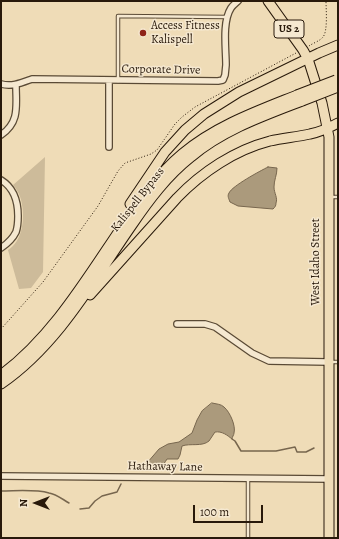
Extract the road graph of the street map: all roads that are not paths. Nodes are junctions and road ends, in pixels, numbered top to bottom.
1 (238, 1) edge
2 (268, 1) edge
3 (228, 17) junction
4 (338, 45) edge
5 (308, 59) junction
6 (109, 81) junction
7 (118, 81) junction
8 (337, 82) edge
9 (1, 84) edge
10 (16, 85) junction
11 (299, 98) junction
12 (338, 123) edge
13 (327, 128) junction
14 (1, 135) edge
15 (109, 147) dead end
16 (1, 180) edge
17 (333, 197) edge
18 (1, 248) edge
19 (96, 265) junction
20 (70, 314) junction
21 (177, 324) dead end
22 (328, 362) junction
23 (338, 362) edge
24 (1, 375) edge
25 (1, 384) edge
26 (1, 476) edge
27 (248, 478) junction
28 (328, 479) junction
29 (248, 538) edge
30 (329, 538) edge

1 - 3 street, Corporate Drive
2 - 5 highway, West Idaho Street / US 2
3 - 7 street, Corporate Drive
3 - 7 lane
4 - 5 highway
5 - 13 highway, West Idaho Street / US 2
5 - 19 highway
6 - 7 street, Corporate Drive
6 - 10 street, Corporate Drive
6 - 15 street
8 - 11 highway, Kalispell Bypass, bridge
9 - 10 street, Corporate Drive
10 - 14 street
11 - 19 highway, Kalispell Bypass
11 - 20 highway, Kalispell Bypass
12 - 13 highway
13 - 17 highway, West Idaho Street / US 2
13 - 20 highway
16 - 18 street
17 - 22 highway, West Idaho Street / US 2
19 - 24 highway, Kalispell Bypass
20 - 25 highway, Kalispell Bypass
21 - 22 street
22 - 23 lane
22 - 28 highway, West Idaho Street / US 2
26 - 27 street, Hathaway Lane
27 - 28 street, Hathaway Lane
27 - 29 lane
28 - 30 highway, West Idaho Street / US 2

